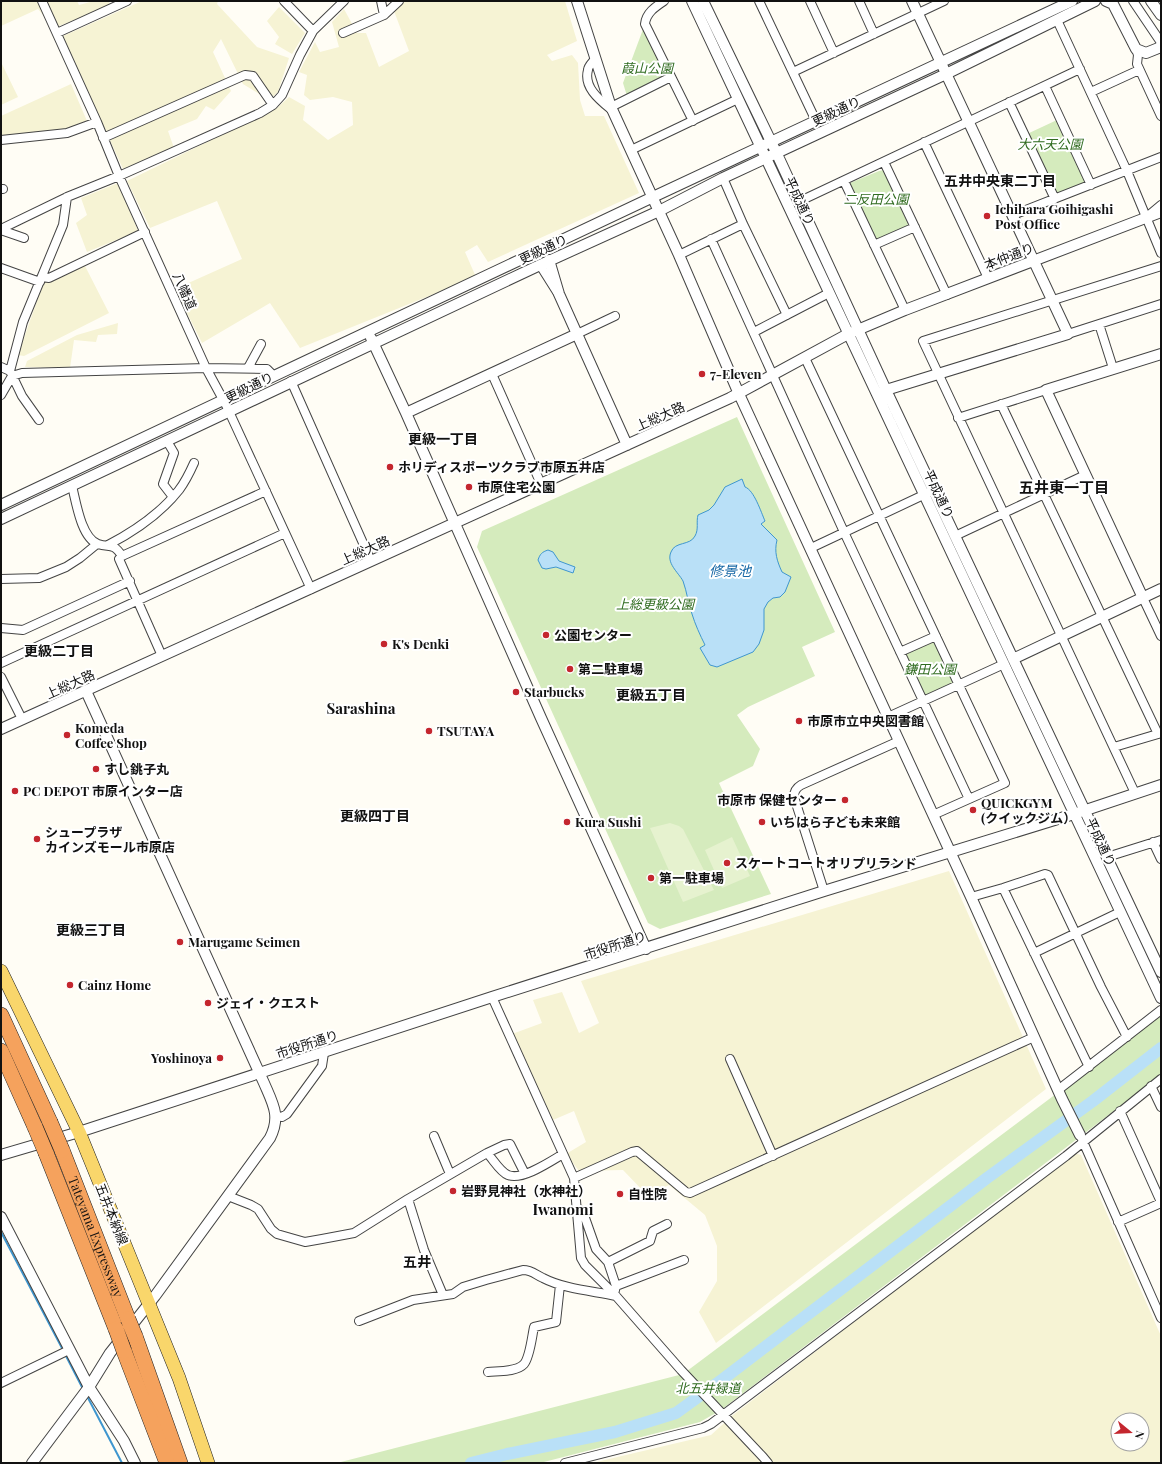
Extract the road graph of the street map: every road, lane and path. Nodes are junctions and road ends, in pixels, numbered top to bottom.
1 (42, 1) edge
2 (127, 1) edge
3 (284, 1) edge
4 (344, 1) edge
5 (381, 1) edge
6 (400, 1) edge
7 (577, 1) edge
8 (664, 1) edge
9 (692, 1) edge
10 (703, 1) edge
11 (759, 1) edge
12 (810, 1) edge
13 (859, 1) edge
14 (912, 1) edge
15 (944, 1) edge
16 (1072, 1) edge
17 (1095, 1) edge
18 (1133, 1) edge
19 (1151, 1) edge
20 (1111, 2) edge
21 (918, 13) junction
22 (384, 15) junction
23 (1161, 15) edge
24 (1057, 20) junction
25 (313, 31) junction
26 (57, 33) junction
27 (343, 33) dead end
28 (874, 34) junction
29 (1161, 48) edge
30 (1136, 49) junction
31 (834, 53) junction
32 (1146, 53) junction
33 (595, 59) junction
34 (941, 62) junction
35 (1080, 69) junction
36 (1139, 70) junction
37 (793, 72) junction
38 (946, 74) junction
39 (671, 77) junction
40 (1045, 86) junction
41 (604, 88) junction
42 (1091, 92) junction
43 (595, 96) junction
44 (738, 99) junction
45 (1009, 102) junction
46 (273, 105) junction
47 (612, 109) junction
48 (1161, 116) edge
49 (693, 121) junction
50 (816, 121) junction
51 (968, 121) junction
52 (97, 122) junction
53 (103, 138) junction
54 (1, 140) edge
55 (771, 142) junction
56 (924, 142) junction
57 (761, 147) junction
58 (631, 150) junction
59 (777, 154) junction
60 (766, 158) junction
61 (1161, 158) edge
62 (884, 162) junction
63 (1127, 171) junction
64 (119, 176) junction
65 (723, 178) junction
66 (844, 181) junction
67 (1091, 185) junction
68 (67, 197) junction
69 (653, 197) junction
70 (1055, 199) junction
71 (798, 202) junction
72 (1161, 205) edge
73 (659, 211) junction
74 (1161, 212) edge
75 (1013, 215) junction
76 (1161, 216) edge
77 (1147, 217) junction
78 (743, 224) junction
79 (915, 227) junction
80 (1, 229) edge
81 (145, 232) junction
82 (24, 238) dead end
83 (711, 239) junction
84 (874, 245) junction
85 (1161, 253) edge
86 (679, 255) junction
87 (1034, 261) junction
88 (544, 263) junction
89 (1161, 266) edge
90 (1, 268) edge
91 (988, 278) junction
92 (41, 280) junction
93 (829, 293) junction
94 (947, 295) junction
95 (1053, 300) junction
96 (1161, 304) edge
97 (905, 310) junction
98 (787, 315) junction
99 (615, 316) dead end
100 (1099, 324) junction
101 (863, 328) junction
102 (368, 331) junction
103 (754, 332) junction
104 (577, 334) junction
105 (848, 334) junction
106 (1068, 334) junction
107 (374, 343) junction
108 (261, 344) dead end
109 (1161, 354) edge
110 (805, 358) junction
111 (1, 367) edge
112 (206, 368) junction
113 (248, 368) junction
114 (1113, 368) junction
115 (11, 374) junction
116 (492, 374) junction
117 (938, 375) junction
118 (274, 376) junction
119 (772, 376) junction
120 (291, 381) junction
121 (886, 390) junction
122 (1046, 390) junction
123 (739, 394) junction
124 (1, 395) edge
125 (224, 400) junction
126 (1001, 404) junction
127 (229, 411) junction
128 (406, 413) junction
129 (958, 418) junction
130 (39, 420) dead end
131 (166, 441) junction
132 (627, 445) junction
133 (194, 463) dead end
134 (1085, 475) junction
135 (541, 484) junction
136 (72, 486) junction
137 (266, 491) junction
138 (929, 492) junction
139 (1044, 494) junction
140 (173, 497) junction
141 (1, 505) edge
142 (1003, 513) junction
143 (879, 516) junction
144 (1, 519) edge
145 (454, 523) junction
146 (844, 532) junction
147 (285, 533) junction
148 (956, 536) junction
149 (97, 544) junction
150 (108, 545) junction
151 (811, 548) junction
152 (122, 556) junction
153 (371, 561) junction
154 (1, 579) edge
155 (130, 581) junction
156 (311, 589) junction
157 (1161, 589) edge
158 (1144, 598) junction
159 (138, 600) junction
160 (1102, 616) junction
161 (1, 628) edge
162 (936, 636) junction
163 (1061, 636) junction
164 (1161, 636) edge
165 (900, 652) junction
166 (162, 656) junction
167 (1009, 661) junction
168 (1, 663) edge
169 (1, 677) edge
170 (959, 684) junction
171 (86, 691) junction
172 (922, 701) junction
173 (888, 717) junction
174 (22, 720) junction
175 (1, 729) edge
176 (1159, 734) edge
177 (899, 741) junction
178 (1114, 747) junction
179 (1161, 785) edge
180 (1135, 793) junction
181 (969, 799) junction
182 (1086, 810) junction
183 (1074, 814) junction
184 (933, 815) junction
185 (1157, 841) edge
186 (950, 852) junction
187 (1107, 857) junction
188 (1161, 860) edge
189 (1003, 888) junction
190 (824, 891) junction
191 (972, 897) junction
192 (1120, 912) junction
193 (1076, 932) junction
194 (646, 949) junction
195 (1034, 953) junction
196 (1, 971) edge
197 (1161, 972) edge
198 (492, 997) junction
199 (1161, 998) edge
200 (1161, 1010) edge
201 (1, 1015) edge
202 (1034, 1037) junction
203 (1127, 1037) junction
204 (1, 1051) edge
205 (324, 1053) junction
206 (730, 1059) dead end
207 (1089, 1067) junction
208 (259, 1073) junction
209 (1161, 1079) edge
210 (1151, 1086) junction
211 (1060, 1094) junction
212 (1161, 1107) edge
213 (1120, 1111) junction
214 (276, 1116) junction
215 (79, 1132) junction
216 (434, 1136) dead end
217 (1081, 1138) junction
218 (41, 1149) junction
219 (487, 1153) junction
220 (563, 1154) junction
221 (1, 1155) edge
222 (772, 1156) junction
223 (450, 1174) junction
224 (525, 1174) junction
225 (574, 1178) junction
226 (228, 1196) junction
227 (408, 1199) junction
228 (1161, 1202) edge
229 (577, 1207) junction
230 (1, 1217) edge
231 (1118, 1222) junction
232 (667, 1224) dead end
233 (684, 1260) dead end
234 (608, 1262) junction
235 (560, 1285) junction
236 (616, 1292) junction
237 (443, 1295) junction
238 (149, 1304) junction
239 (1161, 1318) edge
240 (359, 1321) dead end
241 (69, 1350) junction
242 (488, 1372) dead end
243 (1, 1383) edge
244 (89, 1387) junction
245 (724, 1415) junction
246 (32, 1463) edge
247 (135, 1463) edge
248 (167, 1463) edge
249 (180, 1463) edge
250 (208, 1463) edge
251 (564, 1463) edge
252 (768, 1463) edge

1 - 26 street, 八幡道
2 - 26 street
3 - 25 street
4 - 25 street
5 - 22 street
6 - 22 street
7 - 33 street
8 - 39 street
9 - 44 street, 平成通り
10 - 55 street, 平成通り
11 - 37 street
12 - 31 street
13 - 28 street
14 - 21 street
15 - 21 street
16 - 34 street, 更級通り
17 - 24 street, 更級通り
18 - 29 street
19 - 23 street
20 - 30 street
21 - 28 street
21 - 34 street
22 - 27 street
24 - 35 street
24 - 38 street, 更級通り
25 - 46 street
26 - 52 street, 八幡道
28 - 31 street
29 - 32 street
30 - 32 street
30 - 36 street
31 - 37 street
32 - 36 street
33 - 41 street
33 - 43 street
34 - 38 street
34 - 50 street, 更級通り
35 - 40 street
35 - 42 street
36 - 42 street
36 - 48 street
37 - 50 street
38 - 51 street
38 - 59 street, 更級通り
39 - 47 street
39 - 49 street
40 - 45 street
40 - 67 street
41 - 43 street
41 - 47 street
42 - 63 street
43 - 47 street
44 - 49 street
44 - 57 street, 平成通り
45 - 51 street
45 - 70 street
46 - 53 street
46 - 64 street
47 - 58 street
49 - 58 street
50 - 55 street, 更級通り
51 - 56 street
51 - 75 street
52 - 53 street, 八幡道
52 - 54 street
53 - 64 street, 八幡道
55 - 57 street, 更級通り
55 - 59 street, 平成通り
56 - 62 street
56 - 91 street
57 - 60 street, 平成通り
57 - 69 street, 更級通り
58 - 69 street
59 - 60 street, 更級通り
59 - 71 street, 平成通り
60 - 65 street, 更級通り
60 - 93 street, 平成通り
61 - 63 street
62 - 66 street
62 - 79 street
63 - 67 street
63 - 77 street
64 - 68 street
64 - 81 street, 八幡道
65 - 73 street, 更級通り
65 - 78 street
66 - 71 street
66 - 84 street
67 - 70 street
68 - 80 street
68 - 92 street
69 - 73 street
69 - 102 street, 更級通り
70 - 75 street
71 - 101 street, 平成通り
72 - 77 street
73 - 86 street
73 - 88 street, 更級通り
74 - 77 street, 本仲通り
75 - 87 street
76 - 77 street
77 - 85 street
77 - 87 street, 本仲通り
78 - 83 street
78 - 98 street
79 - 84 street
79 - 94 street
80 - 82 street
81 - 92 street
81 - 112 street, 八幡道
83 - 86 street
83 - 103 street
84 - 97 street
86 - 123 street
87 - 91 street, 本仲通り
87 - 95 street
88 - 104 street
88 - 107 street, 更級通り
89 - 95 street
90 - 92 street
91 - 94 street, 本仲通り
92 - 115 street
93 - 98 street
93 - 105 street, 平成通り
94 - 97 street, 本仲通り
95 - 106 street
95 - 117 street
96 - 100 street
97 - 101 street, 本仲通り
98 - 103 street
99 - 104 street
100 - 106 street
100 - 114 street
101 - 105 street, 本仲通り
101 - 121 street, 平成通り
102 - 107 street
102 - 118 street, 更級通り
103 - 119 street
104 - 116 street
104 - 132 street
105 - 110 street, 本仲通り
105 - 138 street, 平成通り
106 - 117 street
107 - 120 street, 更級通り
107 - 128 street
108 - 113 street
109 - 114 street
110 - 119 street, 上総大路
110 - 143 street
111 - 115 street
112 - 113 street
112 - 115 street
112 - 125 street, 八幡道
113 - 118 street
114 - 122 street
115 - 124 street
115 - 130 street
116 - 128 street
116 - 135 street
117 - 121 street
117 - 129 street
118 - 125 street, 更級通り
119 - 123 street, 上総大路
119 - 146 street
120 - 127 street, 更級通り
120 - 153 street
121 - 138 street, 平成通り
122 - 126 street
122 - 134 street
123 - 132 street, 上総大路
123 - 151 street
125 - 127 street, 八幡道
125 - 141 street, 更級通り
126 - 129 street
126 - 139 street
127 - 131 street, 更級通り
127 - 137 street, 八幡道
128 - 145 street
129 - 142 street
131 - 136 street, 更級通り
131 - 140 street
132 - 135 street, 上総大路
133 - 140 street
134 - 139 street
134 - 158 street
135 - 145 street, 上総大路
136 - 144 street, 更級通り
136 - 149 street
137 - 147 street, 八幡道
137 - 152 street
138 - 143 street
138 - 148 street, 平成通り
138 - 167 street, 平成通り
139 - 142 street
139 - 160 street
140 - 150 street
142 - 148 street
142 - 163 street
143 - 146 street
143 - 162 street
145 - 153 street, 上総大路
145 - 194 street
146 - 151 street
146 - 165 street
147 - 156 street, 八幡道
147 - 159 street
148 - 167 street, 平成通り
149 - 150 street
149 - 154 street
150 - 152 street
151 - 173 street
152 - 155 street
153 - 156 street, 上総大路
155 - 159 street
155 - 161 street
156 - 166 street, 上総大路
157 - 158 street
158 - 160 street
158 - 164 street
159 - 166 street
159 - 168 street
160 - 163 street
160 - 176 street
162 - 165 street
162 - 170 street
163 - 167 street
163 - 178 street
165 - 172 street
166 - 171 street, 上総大路
167 - 170 street
167 - 182 street, 平成通り
167 - 183 street, 平成通り
169 - 174 street
170 - 172 street
170 - 181 street
171 - 174 street, 上総大路
171 - 208 street
172 - 173 street
172 - 181 street
173 - 177 street
174 - 175 street, 上総大路
176 - 178 street
177 - 184 street
177 - 190 street
178 - 180 street
179 - 180 street, 市役所通り
180 - 182 street, 市役所通り
181 - 184 street
182 - 183 street, 市役所通り
182 - 187 street, 平成通り
183 - 186 street, 市役所通り
183 - 192 street, 平成通り
184 - 186 street
185 - 187 street
185 - 188 street
186 - 190 street, 市役所通り
186 - 191 street
187 - 197 street, 平成通り
189 - 191 street
189 - 193 street
189 - 195 street
190 - 194 street, 市役所通り
191 - 202 street
192 - 193 street
192 - 199 street, 平成通り
193 - 195 street
193 - 203 street
194 - 198 street, 市役所通り
195 - 207 street
196 - 215 main road, 五井本納線
198 - 205 street, 市役所通り
198 - 220 street
200 - 203 street
201 - 249 highway, Tateyama Expressway, bridge
202 - 211 street
202 - 222 street
203 - 207 street
204 - 218 highway, Tateyama Expressway, bridge
205 - 208 street, 市役所通り
205 - 214 street
206 - 222 street
207 - 211 street
208 - 214 street
208 - 215 street, 市役所通り
209 - 210 street
210 - 212 street
210 - 213 street
211 - 217 street
213 - 217 street
213 - 228 street
214 - 226 street
215 - 218 street, 市役所通り
215 - 238 main road, 五井本納線
216 - 223 street
217 - 231 street
217 - 245 street
218 - 221 street
218 - 248 highway, Tateyama Expressway, bridge
219 - 223 street
219 - 224 street
219 - 224 street
220 - 224 street
220 - 225 street
222 - 225 street
223 - 227 street
225 - 229 street
226 - 227 street
226 - 238 street
227 - 237 street
228 - 231 street
229 - 234 street
229 - 236 street
230 - 241 street
231 - 239 street
232 - 234 street
233 - 236 street
234 - 236 street
235 - 236 street
235 - 237 street
235 - 242 street
236 - 245 street
237 - 240 street
238 - 244 street
238 - 250 main road, 五井本納線
241 - 243 street
241 - 244 street
244 - 246 street
244 - 247 street
245 - 251 street
245 - 252 street

